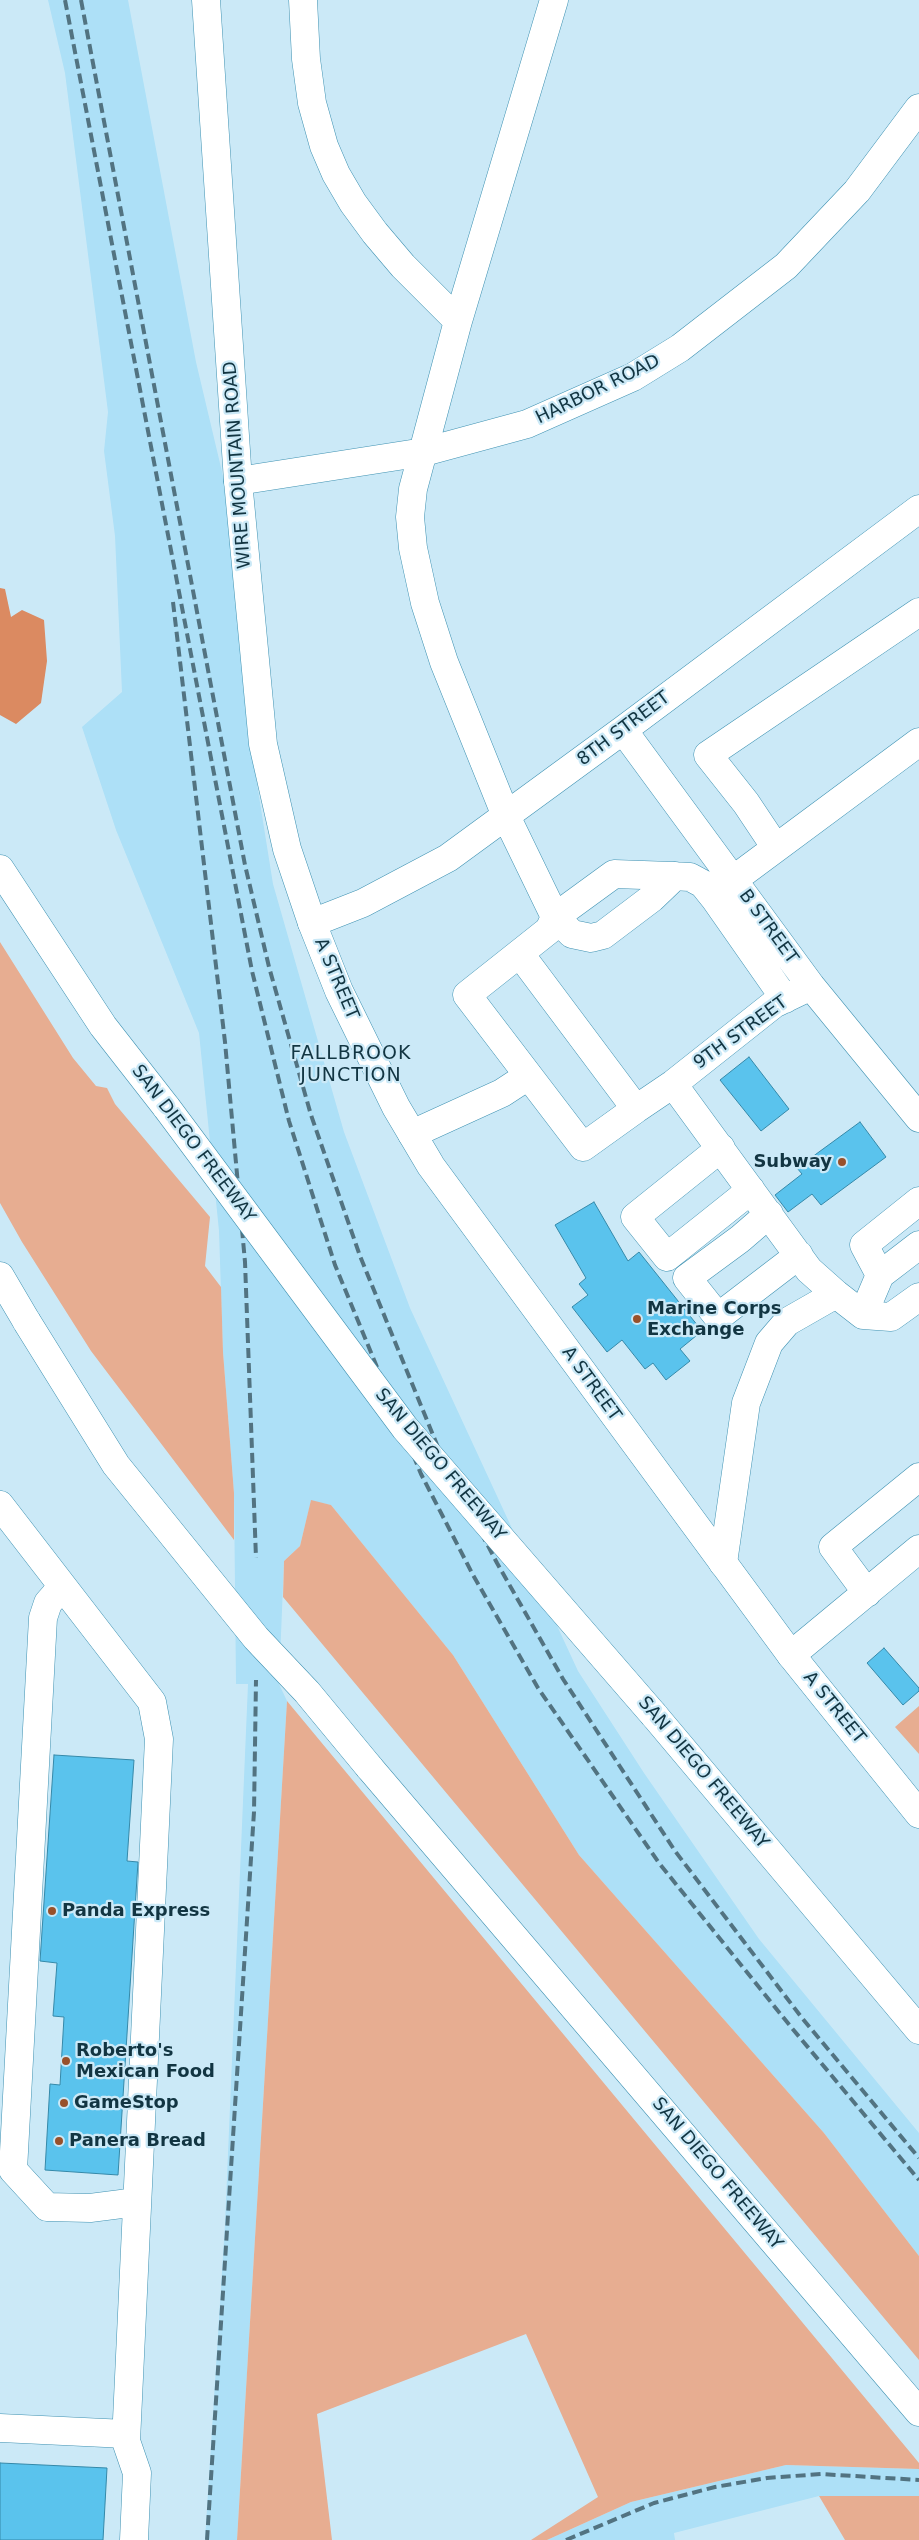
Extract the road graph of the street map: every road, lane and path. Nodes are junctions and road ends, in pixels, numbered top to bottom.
1 (206, 0) edge
2 (303, 0) edge
3 (554, 0) edge
4 (919, 108) edge
5 (458, 321) junction
6 (424, 452) junction
7 (238, 481) junction
8 (919, 509) edge
9 (919, 612) edge
10 (623, 730) junction
11 (919, 742) edge
12 (506, 816) junction
13 (776, 848) junction
14 (0, 869) edge
15 (675, 876) junction
16 (733, 880) junction
17 (555, 917) junction
18 (312, 923) junction
19 (520, 954) junction
20 (811, 986) junction
21 (785, 999) junction
22 (528, 1076) junction
23 (673, 1084) junction
24 (636, 1109) junction
25 (919, 1118) edge
26 (412, 1134) junction
27 (721, 1148) junction
28 (751, 1190) junction
29 (919, 1201) edge
30 (769, 1214) junction
31 (919, 1245) edge
32 (799, 1255) junction
33 (667, 1257) junction
34 (880, 1275) junction
35 (0, 1276) edge
36 (687, 1278) junction
37 (836, 1294) junction
38 (919, 1297) edge
39 (863, 1315) junction
40 (919, 1477) edge
41 (0, 1505) edge
42 (919, 1549) edge
43 (723, 1563) junction
44 (62, 1587) junction
45 (867, 1593) junction
46 (791, 1655) junction
47 (919, 1814) edge
48 (919, 2030) edge
49 (8, 2130) edge
50 (137, 2202) junction
51 (919, 2412) edge
52 (0, 2428) edge
53 (126, 2434) junction
54 (134, 2540) edge

1 - 7 main road, WIRE MOUNTAIN ROAD
2 - 5 main road
3 - 5 main road
4 - 6 main road, HARBOR ROAD
5 - 6 main road
6 - 7 main road, HARBOR ROAD
6 - 12 main road
7 - 18 main road, WIRE MOUNTAIN ROAD
8 - 10 main road, 8TH STREET
9 - 13 main road
10 - 12 main road, 8TH STREET
10 - 16 main road, B STREET
11 - 13 main road
12 - 17 main road
12 - 18 main road, 8TH STREET
13 - 16 main road
14 - 48 main road, SAN DIEGO FREEWAY, bridge
15 - 17 main road
15 - 17 main road
15 - 21 main road
16 - 20 main road, B STREET
17 - 19 main road
18 - 26 main road, A STREET
19 - 22 main road
19 - 24 main road
20 - 21 main road, 9TH STREET
20 - 25 main road, B STREET
21 - 23 main road, 9TH STREET
22 - 24 main road, 9TH STREET
22 - 26 main road
23 - 24 main road, 9TH STREET
23 - 27 main road
26 - 43 main road, A STREET
27 - 28 main road
27 - 33 main road
28 - 30 main road
28 - 33 main road
29 - 34 main road
30 - 32 main road
30 - 36 main road
31 - 34 main road
32 - 36 main road
32 - 37 main road
33 - 36 main road
34 - 39 main road
35 - 51 main road, SAN DIEGO FREEWAY, bridge
37 - 39 main road
37 - 43 main road
38 - 39 main road
40 - 45 main road
41 - 44 main road
42 - 45 main road
43 - 46 main road, A STREET
44 - 49 main road
44 - 50 main road
45 - 46 main road
46 - 47 main road, A STREET
49 - 50 main road
50 - 53 main road
52 - 53 main road
53 - 54 main road

